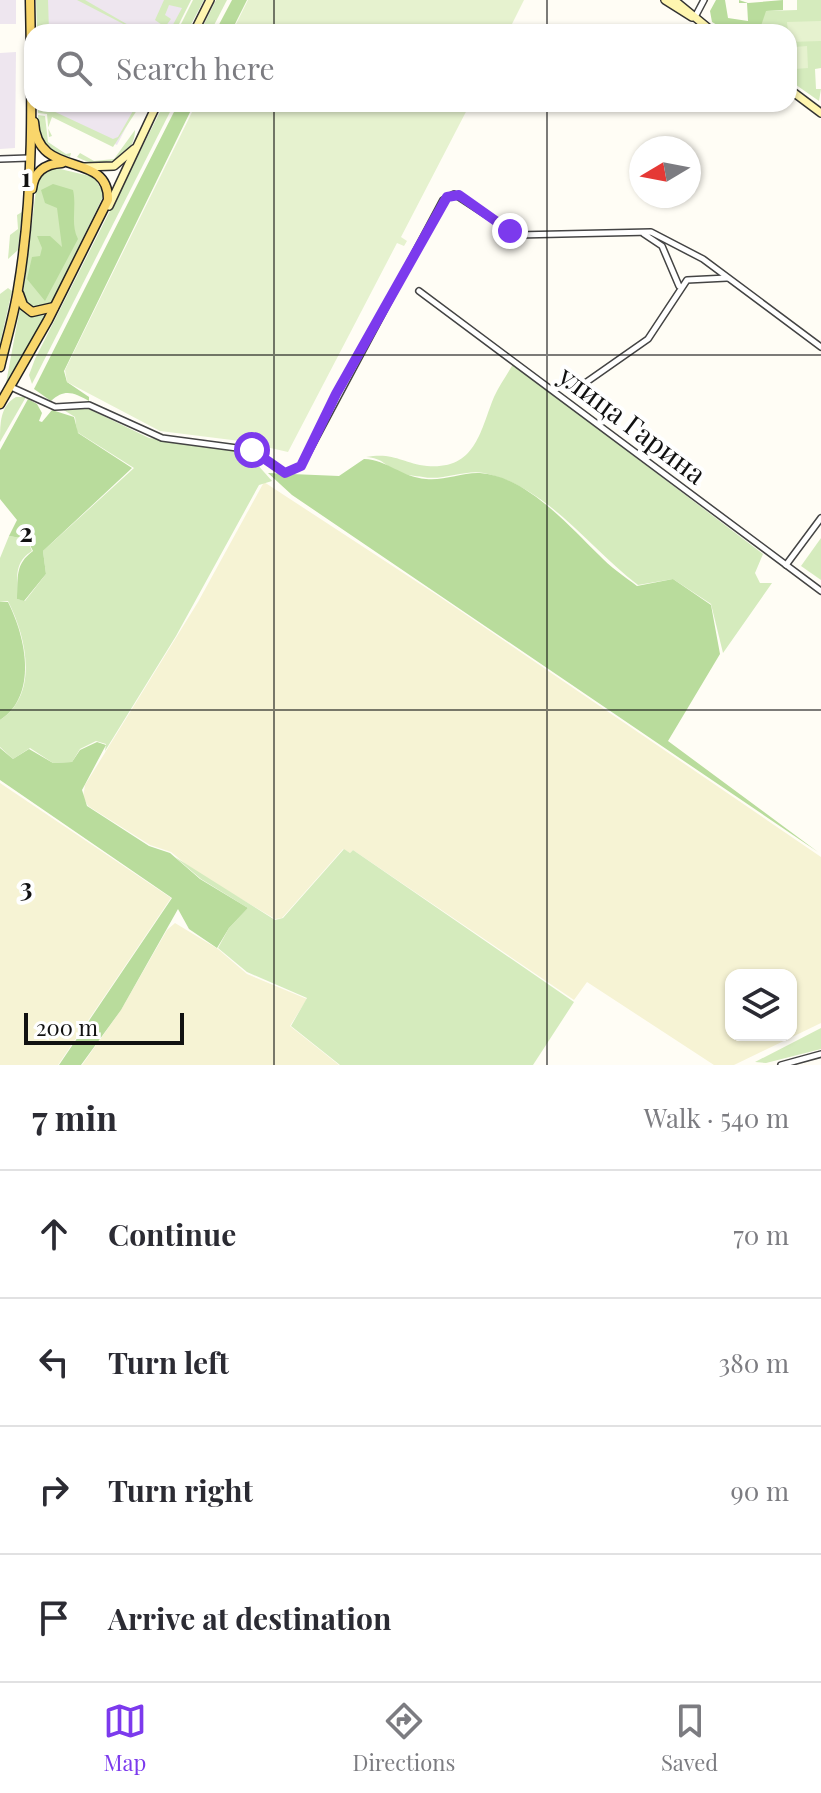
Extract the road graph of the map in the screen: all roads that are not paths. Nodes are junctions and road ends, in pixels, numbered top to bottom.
1 (30, 0) edge
2 (210, 0) edge
3 (665, 0) edge
4 (674, 0) edge
5 (704, 0) edge
6 (694, 18) junction
7 (30, 24) edge
8 (198, 24) edge
9 (702, 24) edge
10 (797, 95) edge
11 (31, 112) edge
12 (32, 112) edge
13 (153, 112) edge
14 (821, 113) edge
15 (134, 149) junction
16 (29, 158) junction
17 (0, 159) edge
18 (62, 163) junction
19 (84, 167) junction
20 (26, 205) junction
21 (105, 208) junction
22 (633, 231) junction
23 (728, 279) junction
24 (679, 287) junction
25 (18, 291) junction
26 (419, 291) dead end
27 (55, 307) junction
28 (821, 347) edge
29 (0, 367) edge
30 (11, 387) junction
31 (578, 388) dead end
32 (0, 404) edge
33 (821, 518) edge
34 (786, 565) junction
35 (821, 591) edge
36 (821, 1054) edge
37 (781, 1065) edge

1 - 7 main road
2 - 8 main road
3 - 6 main road
4 - 6 main road
5 - 6 street
6 - 9 main road
10 - 14 main road
11 - 16 main road
12 - 18 main road
13 - 15 main road
15 - 19 main road
15 - 21 main road
16 - 17 street
16 - 20 main road
18 - 19 main road
18 - 20 main road
19 - 21 main road
20 - 25 main road
21 - 27 main road
22 - 23 street
22 - 24 street
22 - 30 street
23 - 24 street
23 - 28 street
24 - 31 street
25 - 27 main road
25 - 29 main road
26 - 34 street, улица Гарина
27 - 30 main road
30 - 32 main road
33 - 34 street
34 - 35 street, улица Гарина
36 - 37 street

